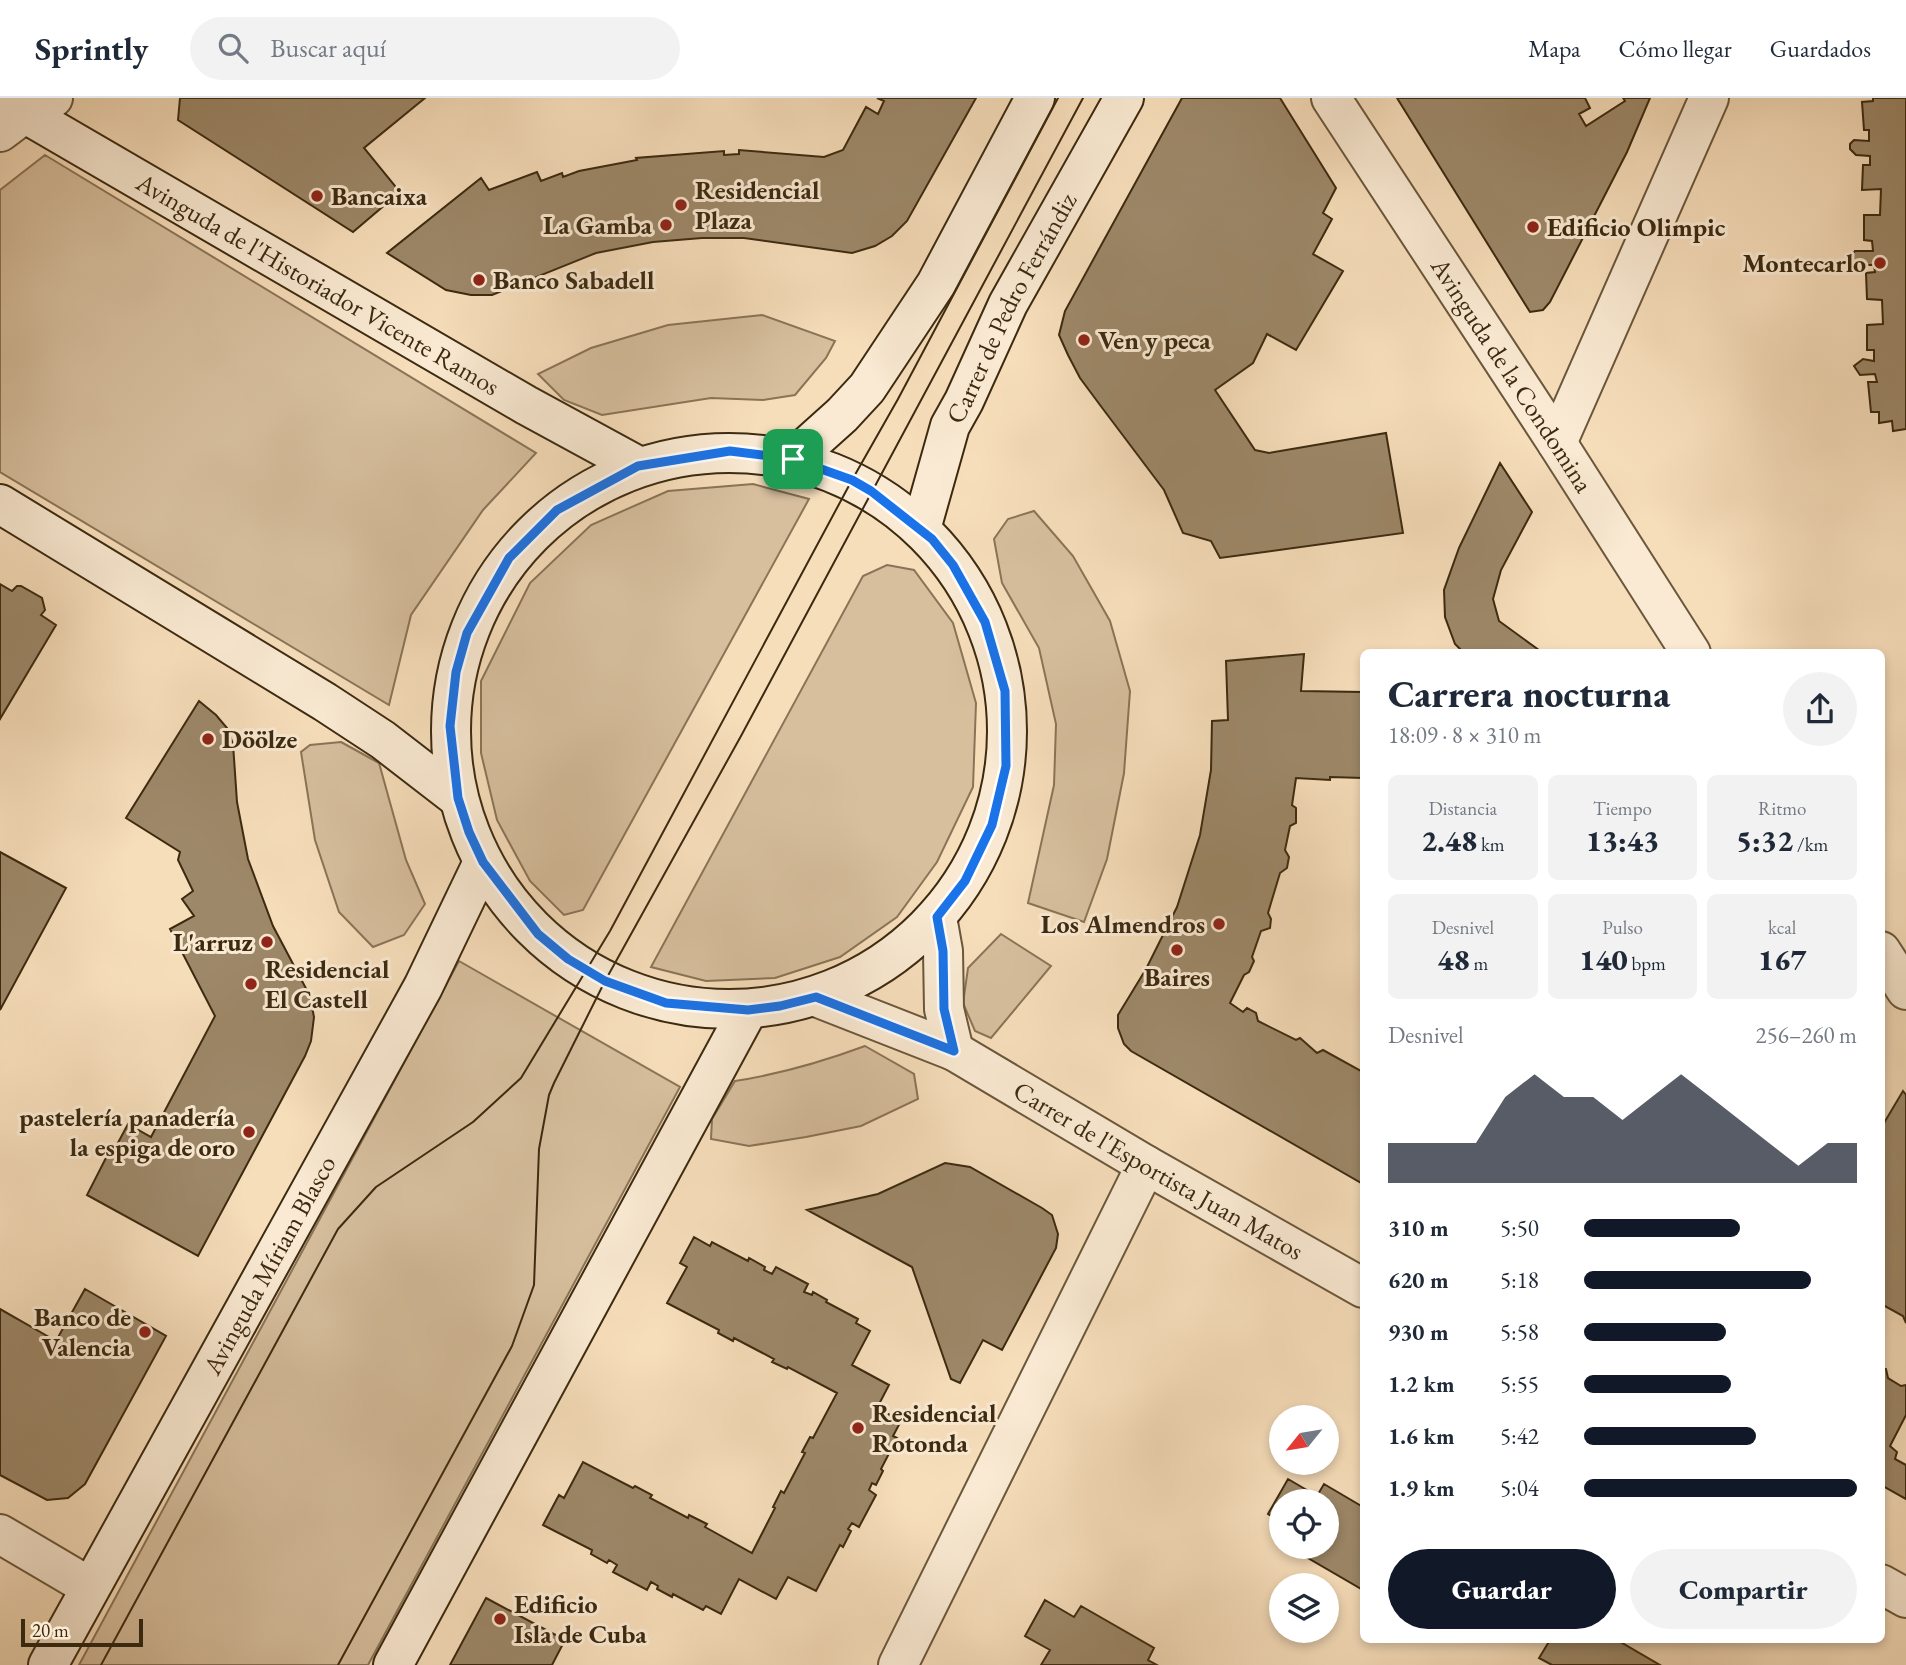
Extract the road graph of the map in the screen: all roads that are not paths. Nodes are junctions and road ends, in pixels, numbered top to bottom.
1 (1035, 98) edge
2 (1124, 98) edge
3 (1331, 98) edge
4 (1709, 98) edge
5 (19, 111) edge
6 (1558, 443) junction
7 (793, 459) junction
8 (638, 466) junction
9 (0, 504) edge
10 (921, 529) junction
11 (1688, 649) edge
12 (458, 798) junction
13 (483, 862) junction
14 (937, 917) junction
15 (1885, 957) edge
16 (1906, 990) edge
17 (816, 997) junction
18 (748, 1010) junction
19 (954, 1051) junction
20 (1146, 1165) junction
21 (1360, 1287) edge
22 (0, 1534) edge
23 (1885, 1586) edge
24 (90, 1587) junction
25 (1906, 1598) edge
26 (48, 1665) edge
27 (393, 1665) edge
28 (898, 1665) edge

1 - 7 street
2 - 10 street, Carrer de Pedro Ferrándiz
3 - 6 street, Avinguda de la Condomina
4 - 6 street
5 - 8 street, Avinguda de l'Historiador Vicente Ramos
6 - 11 street, Avinguda de la Condomina
7 - 8 street
7 - 10 street
8 - 12 street
9 - 12 street
10 - 14 street
12 - 13 street
13 - 18 street
13 - 24 street, Avinguda Míriam Blasco
14 - 17 street
14 - 19 street
15 - 16 street
17 - 18 street
17 - 19 street, Carrer de l'Esportista Juan Matos
18 - 27 street
19 - 20 street, Carrer de l'Esportista Juan Matos
20 - 21 street, Carrer de l'Esportista Juan Matos
20 - 28 street
22 - 24 street
23 - 25 street
24 - 26 street, Avinguda Míriam Blasco

